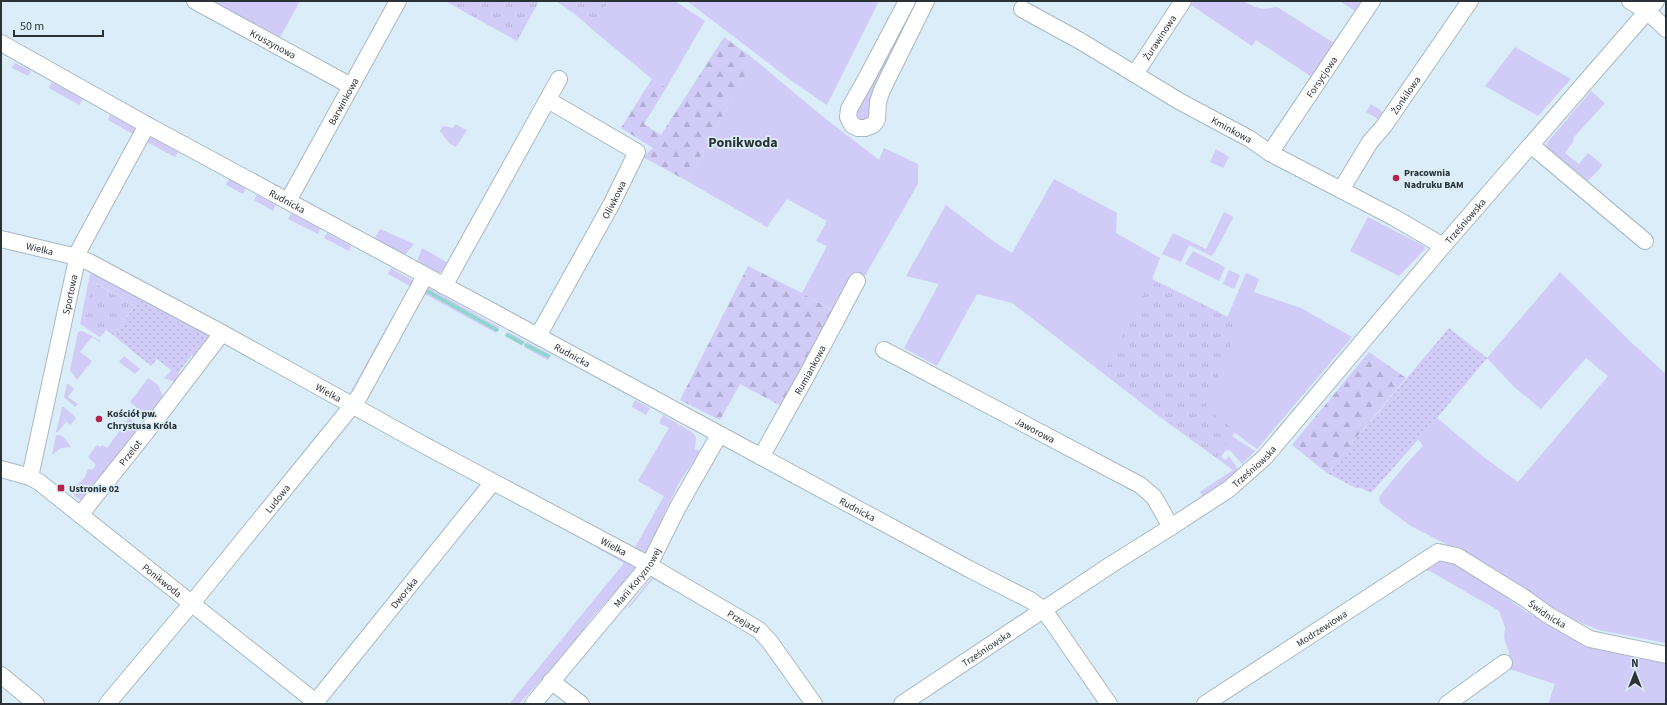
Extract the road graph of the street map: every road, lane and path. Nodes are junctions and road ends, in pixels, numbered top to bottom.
1 (195, 1) edge
2 (398, 1) edge
3 (907, 1) edge
4 (926, 1) edge
5 (1183, 1) edge
6 (1372, 1) edge
7 (1470, 1) edge
8 (1630, 1) edge
9 (1652, 6) edge
10 (1022, 9) dead end
11 (1666, 29) edge
12 (1, 43) edge
13 (1135, 74) junction
14 (559, 79) dead end
15 (351, 86) junction
16 (548, 100) junction
17 (147, 125) junction
18 (1531, 145) junction
19 (1270, 153) junction
20 (1341, 190) junction
21 (288, 201) junction
22 (1, 239) edge
23 (1645, 241) dead end
24 (1443, 246) junction
25 (77, 257) junction
26 (425, 276) junction
27 (857, 280) dead end
28 (444, 286) junction
29 (222, 333) junction
30 (538, 336) junction
31 (884, 350) dead end
32 (352, 406) junction
33 (719, 435) junction
34 (761, 457) junction
35 (1, 469) edge
36 (30, 477) junction
37 (493, 482) junction
38 (80, 515) junction
39 (1172, 528) junction
40 (1438, 552) joint
41 (649, 565) junction
42 (191, 603) junction
43 (1044, 610) junction
44 (1666, 656) edge
45 (1504, 663) dead end
46 (1, 675) edge
47 (551, 681) junction
48 (316, 703) edge
49 (36, 704) edge
50 (107, 704) edge
51 (532, 704) edge
52 (581, 704) edge
53 (814, 704) edge
54 (902, 704) edge
55 (1109, 704) edge
56 (1205, 704) edge
57 (1447, 704) edge

1 - 15 street, Kruszynowa
2 - 15 street, Barwinkowa
3 - 4 street
5 - 13 street, Żurawinowa
6 - 19 street, Forsycjowa
7 - 20 street, Żonkilowa
8 - 9 street
9 - 11 street
9 - 18 street, Trześniowska
10 - 13 street, Kminkowa
12 - 17 street, Rudnicka
13 - 19 street, Kminkowa
14 - 16 street
15 - 21 street, Barwinkowa
16 - 28 street
16 - 30 street, Oliwkowa
17 - 21 street, Rudnicka
17 - 25 street, Sportowa
18 - 23 street
18 - 24 street, Trześniowska
19 - 20 street, Kminkowa
20 - 24 street, Kminkowa
21 - 26 street, Rudnicka
22 - 25 street, Wielka
24 - 39 street, Trześniowska
25 - 29 street, Wielka
25 - 36 street, Sportowa
26 - 28 street, Rudnicka
26 - 32 street, Ludowa
27 - 34 street, Rumiankowa
28 - 30 street, Rudnicka
29 - 32 street, Wielka
29 - 38 street, Przelot
30 - 33 street, Rudnicka
31 - 39 street, Jaworowa
32 - 37 street, Wielka
32 - 42 street, Ludowa
33 - 34 street, Rudnicka
33 - 41 street, Marii Koryznowej
34 - 43 street, Rudnicka
35 - 36 street, Ponikwoda
36 - 38 street, Ponikwoda
37 - 41 street, Wielka
37 - 48 street, Dworska
38 - 42 street, Ponikwoda
39 - 43 street, Trześniowska
40 - 44 street, Świdnicka
40 - 56 street, Modrzewiowa
41 - 47 street, Marii Koryznowej
41 - 53 street, Przejazd
42 - 48 street, Ponikwoda
42 - 50 street, Ludowa
43 - 54 street, Trześniowska
43 - 55 street, Rudnicka
45 - 57 street
46 - 49 street
47 - 51 street, Marii Koryznowej
47 - 52 street

